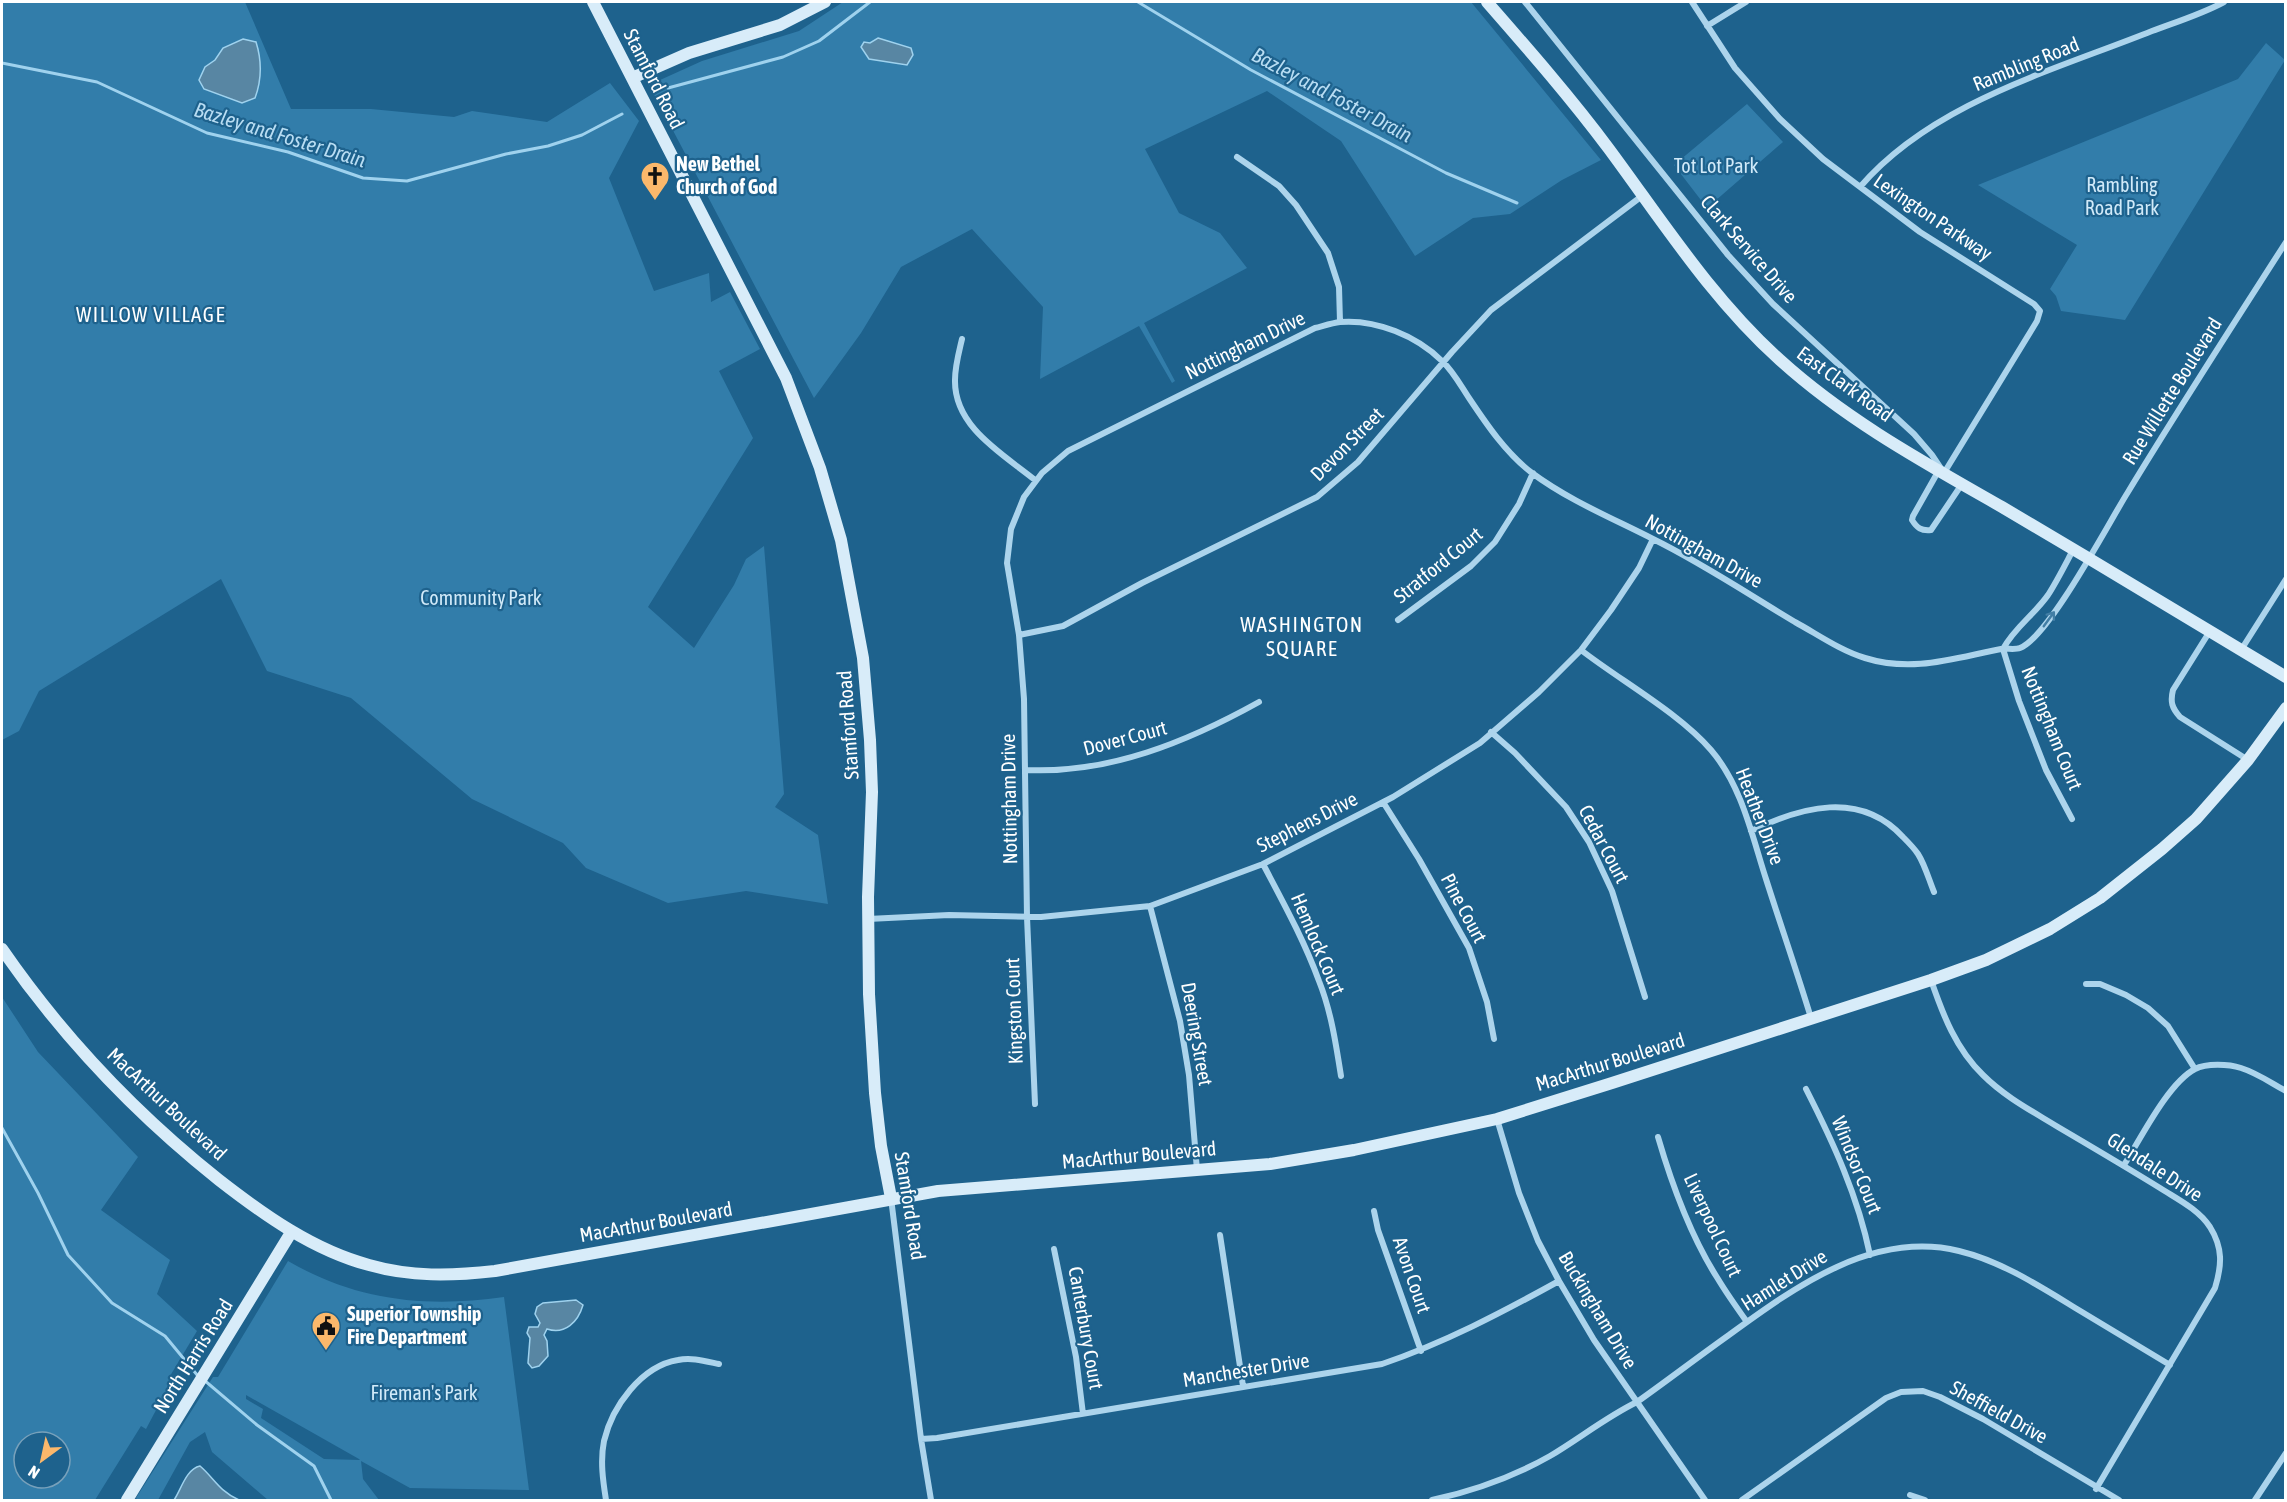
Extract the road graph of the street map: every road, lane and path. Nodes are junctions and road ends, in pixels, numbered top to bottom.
1 (593, 2) edge
2 (825, 2) edge
3 (1487, 2) edge
4 (1525, 2) edge
5 (1692, 2) edge
6 (1746, 2) edge
7 (2224, 2) edge
8 (1707, 26) junction
9 (632, 78) junction
10 (1237, 157) dead end
11 (1860, 187) junction
12 (1642, 196) junction
13 (2286, 242) edge
14 (1340, 322) junction
15 (962, 339) dead end
16 (1443, 362) junction
17 (1941, 472) junction
18 (1533, 473) junction
19 (1035, 480) junction
20 (1962, 484) junction
21 (1653, 538) junction
22 (2073, 550) junction
23 (2088, 559) junction
24 (2286, 579) edge
25 (1398, 620) dead end
26 (2210, 631) junction
27 (1019, 635) junction
28 (2003, 649) junction
29 (1581, 650) junction
30 (2241, 650) junction
31 (2286, 677) edge
32 (1259, 702) dead end
33 (2286, 708) edge
34 (1491, 732) junction
35 (2248, 760) junction
36 (1026, 770) junction
37 (1383, 802) junction
38 (2072, 819) dead end
39 (1751, 831) junction
40 (1263, 864) junction
41 (1934, 892) dead end
42 (1150, 906) junction
43 (1027, 917) junction
44 (868, 919) junction
45 (2, 949) edge
46 (1931, 980) junction
47 (2086, 984) dead end
48 (1646, 996) dead end
49 (1811, 1019) junction
50 (1494, 1039) dead end
51 (2195, 1069) junction
52 (1341, 1076) dead end
53 (1806, 1089) dead end
54 (2286, 1092) edge
55 (1035, 1104) dead end
56 (1497, 1119) junction
57 (1658, 1137) dead end
58 (2124, 1165) junction
59 (1197, 1170) junction
60 (891, 1198) junction
61 (1374, 1211) dead end
62 (292, 1231) junction
63 (1220, 1235) dead end
64 (1054, 1249) dead end
65 (1870, 1255) junction
66 (1559, 1281) junction
67 (1747, 1322) junction
68 (1421, 1351) junction
69 (718, 1364) dead end
70 (2170, 1365) junction
71 (1243, 1386) junction
72 (1637, 1402) junction
73 (1083, 1414) junction
74 (921, 1439) junction
75 (2286, 1453) edge
76 (2096, 1489) junction
77 (1910, 1495) dead end
78 (127, 1500) edge
79 (606, 1500) edge
80 (931, 1500) edge
81 (1432, 1500) edge
82 (1705, 1500) edge
83 (1742, 1500) edge
84 (1925, 1500) edge
85 (2118, 1500) edge
86 (2255, 1500) edge

1 - 9 street, Stamford Road
2 - 9 street
3 - 12 street, East Clark Road
4 - 17 street, Clark Service Drive
5 - 8 street, Lexington Parkway
6 - 8 street
7 - 11 street, Rambling Road
8 - 11 street, Lexington Parkway
9 - 44 street, Stamford Road
10 - 14 street
11 - 17 street, Lexington Parkway
12 - 16 street, Devon Street
12 - 17 street, East Clark Road
13 - 23 street, Rue Willette Boulevard
14 - 16 street, Nottingham Drive
14 - 19 street, Nottingham Drive
15 - 19 street
16 - 18 street, Nottingham Drive
16 - 27 street, Devon Street
17 - 20 street, East Clark Road
17 - 20 street
18 - 21 street, Nottingham Drive
18 - 25 street, Stratford Court
19 - 27 street, Nottingham Drive
20 - 22 street, East Clark Road
21 - 28 street, Nottingham Drive
21 - 29 street, Stephens Drive
22 - 23 street, East Clark Road
22 - 28 street
23 - 26 street, East Clark Road
28 -> 23 street, Nottingham Drive
24 - 30 street
26 - 30 street, East Clark Road
26 - 35 street
27 - 36 street, Nottingham Drive
28 - 38 street, Nottingham Court
29 - 34 street, Stephens Drive
29 - 39 street, Heather Drive
30 - 31 street, East Clark Road
32 - 36 street, Dover Court
33 - 35 street, MacArthur Boulevard
34 - 37 street, Stephens Drive
34 - 48 street, Cedar Court
35 - 46 street, MacArthur Boulevard
36 - 43 street, Nottingham Drive
37 - 40 street, Stephens Drive
37 - 50 street, Pine Court
39 - 41 street
39 - 49 street, Heather Drive
40 - 42 street, Stephens Drive
40 - 52 street, Hemlock Court
42 - 43 street, Stephens Drive
42 - 59 street, Deering Street
43 - 44 street, Stephens Drive
43 - 55 street, Kingston Court
44 - 60 street, Stamford Road
45 - 62 street, MacArthur Boulevard
46 - 49 street, MacArthur Boulevard
46 - 58 street, Glendale Drive
47 - 51 street
49 - 56 street, MacArthur Boulevard
51 - 54 street
51 - 58 street
53 - 65 street, Windsor Court
56 - 59 street, MacArthur Boulevard
56 - 66 street, Buckingham Drive
57 - 67 street, Liverpool Court
58 - 70 street, Glendale Drive
59 - 60 street, MacArthur Boulevard
60 - 62 street, MacArthur Boulevard
60 - 74 street, Stamford Road
61 - 68 street, Avon Court
62 - 78 street, North Harris Road
63 - 71 street
64 - 73 street, Canterbury Court
65 - 67 street, Hamlet Drive
65 - 70 street, Hamlet Drive
66 - 68 street, Manchester Drive
66 - 72 street, Buckingham Drive
67 - 72 street, Hamlet Drive
68 - 71 street, Manchester Drive
69 - 79 street
70 - 76 street, Glendale Drive
71 - 73 street, Manchester Drive
72 - 81 street, Hamlet Drive
72 - 82 street, Buckingham Drive
73 - 74 street, Manchester Drive
74 - 80 street, Stamford Road
75 - 86 street
76 - 83 street, Sheffield Drive
76 - 85 street, Sheffield Drive
77 - 84 street

